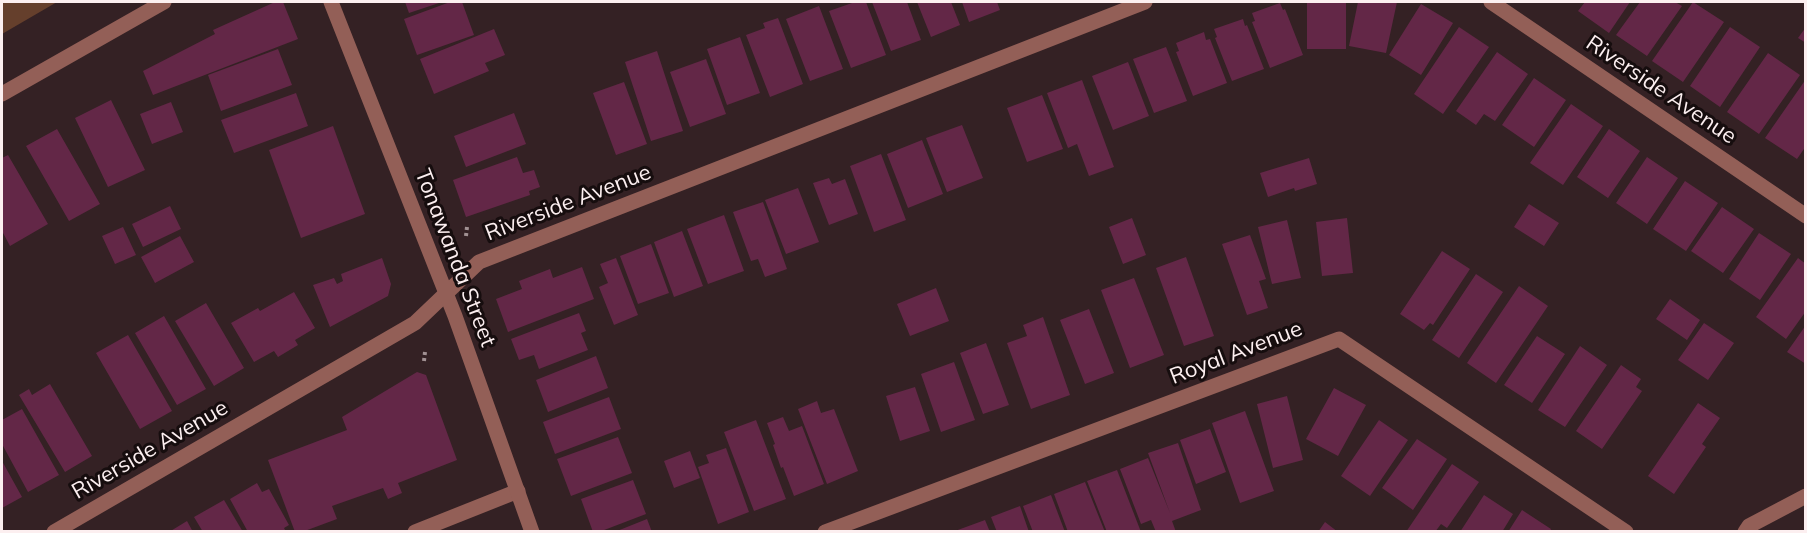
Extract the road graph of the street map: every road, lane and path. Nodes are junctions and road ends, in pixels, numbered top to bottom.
1 (164, 2) edge
2 (331, 2) edge
3 (1144, 2) edge
4 (1491, 2) edge
5 (2, 94) edge
6 (1806, 216) edge
7 (467, 227) dead end
8 (466, 236) dead end
9 (446, 294) junction
10 (425, 352) dead end
11 (424, 362) dead end
12 (518, 491) junction
13 (1806, 496) edge
14 (1750, 530) edge
15 (54, 531) edge
16 (416, 531) edge
17 (532, 531) edge
18 (825, 531) edge
19 (1626, 531) edge

1 - 5 street
2 - 9 street, Tonawanda Street
3 - 9 street, Riverside Avenue
4 - 6 street, Riverside Avenue
7 - 8 path
9 - 12 street, Tonawanda Street
9 - 15 street, Riverside Avenue
10 - 11 path
12 - 16 street
12 - 17 street, Tonawanda Street
13 - 14 street
18 - 19 street, Royal Avenue

